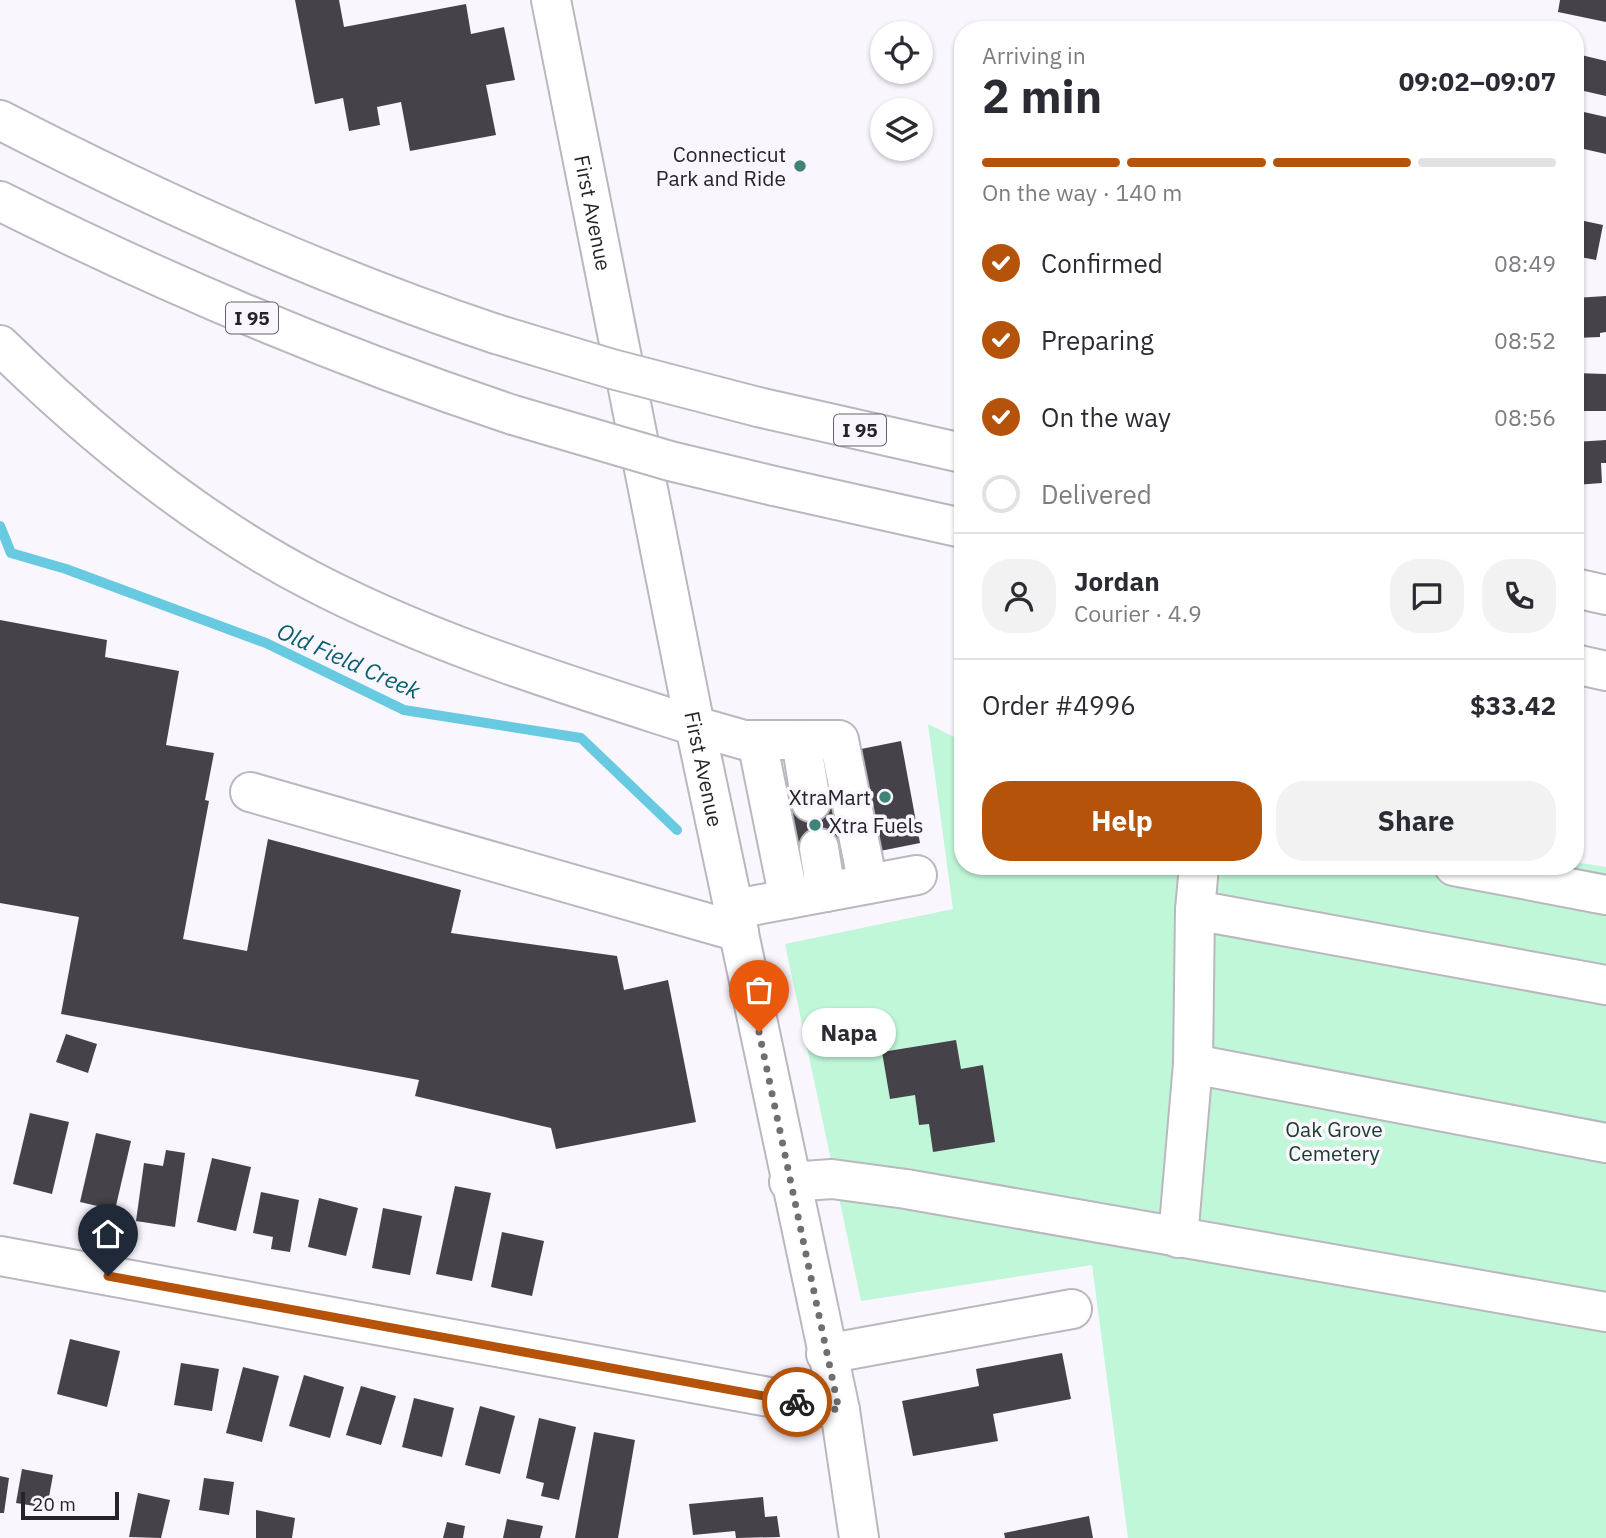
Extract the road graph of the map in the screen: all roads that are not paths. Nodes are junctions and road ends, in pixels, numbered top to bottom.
1 (551, 0) edge
2 (0, 120) edge
3 (0, 201) edge
4 (0, 345) edge
5 (954, 451) edge
6 (954, 526) edge
7 (1584, 591) edge
8 (1606, 595) edge
9 (1584, 666) edge
10 (1606, 671) edge
11 (695, 726) junction
12 (757, 741) junction
13 (801, 741) junction
14 (250, 792) dead end
15 (811, 802) dead end
16 (819, 848) dead end
17 (917, 875) dead end
18 (1198, 875) edge
19 (1501, 875) edge
20 (868, 884) junction
21 (827, 892) junction
22 (1606, 895) edge
23 (789, 899) junction
24 (1195, 910) junction
25 (737, 920) junction
26 (1606, 985) edge
27 (1193, 1065) junction
28 (1606, 1143) edge
29 (789, 1182) junction
30 (1178, 1238) junction
31 (0, 1256) edge
32 (1072, 1308) dead end
33 (1606, 1312) edge
34 (826, 1354) junction
35 (839, 1410) junction
36 (859, 1538) edge

1 - 11 main road, First Avenue
2 - 5 main road, I 95, bridge
3 - 6 main road, I 95, bridge
4 - 11 main road
7 - 8 main road
9 - 10 main road
11 - 12 main road
11 - 25 main road, First Avenue
12 - 13 main road
12 - 23 main road
13 - 15 main road
13 - 20 main road
14 - 25 main road
16 - 21 main road
17 - 20 main road
18 - 24 main road
19 - 22 main road
20 - 21 main road
21 - 23 main road
23 - 25 main road
24 - 26 main road
24 - 27 main road
25 - 29 main road, First Avenue
27 - 28 main road
27 - 30 main road
29 - 30 main road
29 - 34 main road, First Avenue
30 - 33 main road
31 - 35 main road
32 - 34 main road
34 - 35 main road, First Avenue
35 - 36 main road, First Avenue

